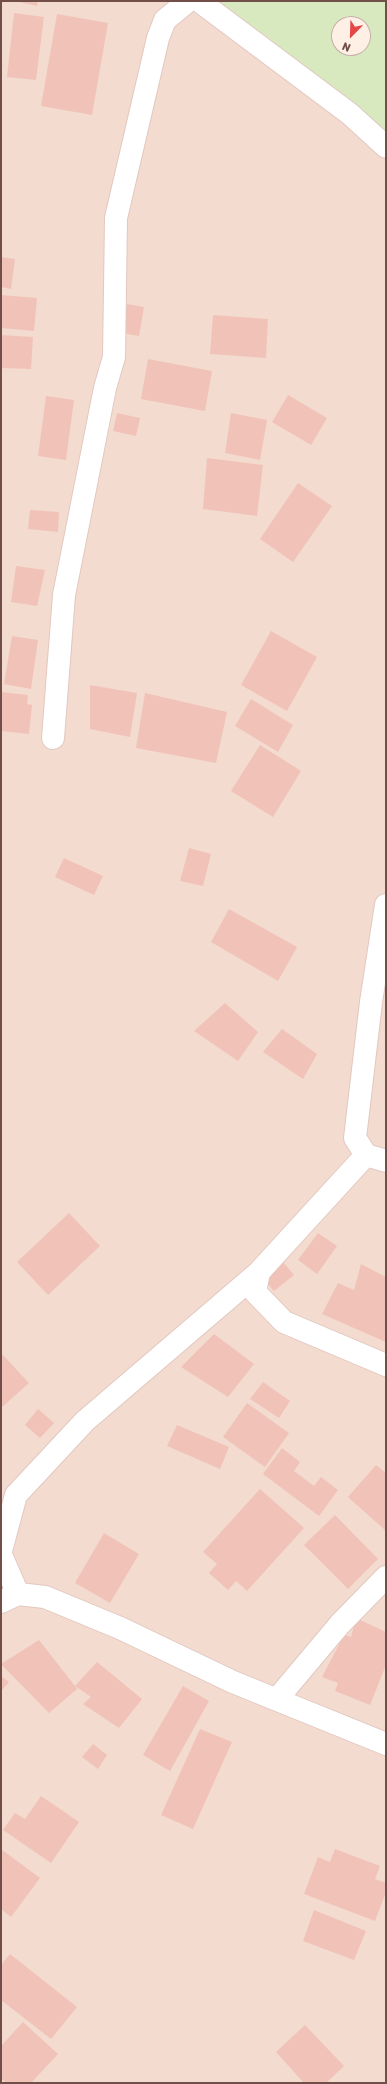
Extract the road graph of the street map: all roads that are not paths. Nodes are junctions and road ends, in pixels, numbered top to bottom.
1 (188, 1) edge
2 (199, 1) edge
3 (386, 147) edge
4 (53, 738) dead end
5 (386, 905) edge
6 (376, 1158) edge
7 (259, 1272) junction
8 (386, 1365) edge
9 (1, 1551) edge
10 (1, 1555) edge
11 (386, 1577) edge
12 (10, 1598) edge
13 (277, 1699) junction
14 (386, 1744) edge

1 - 4 street
2 - 3 street
5 - 6 street
6 - 7 street
7 - 8 street
7 - 9 street
10 - 12 street
11 - 13 street
12 - 13 street
13 - 14 street

